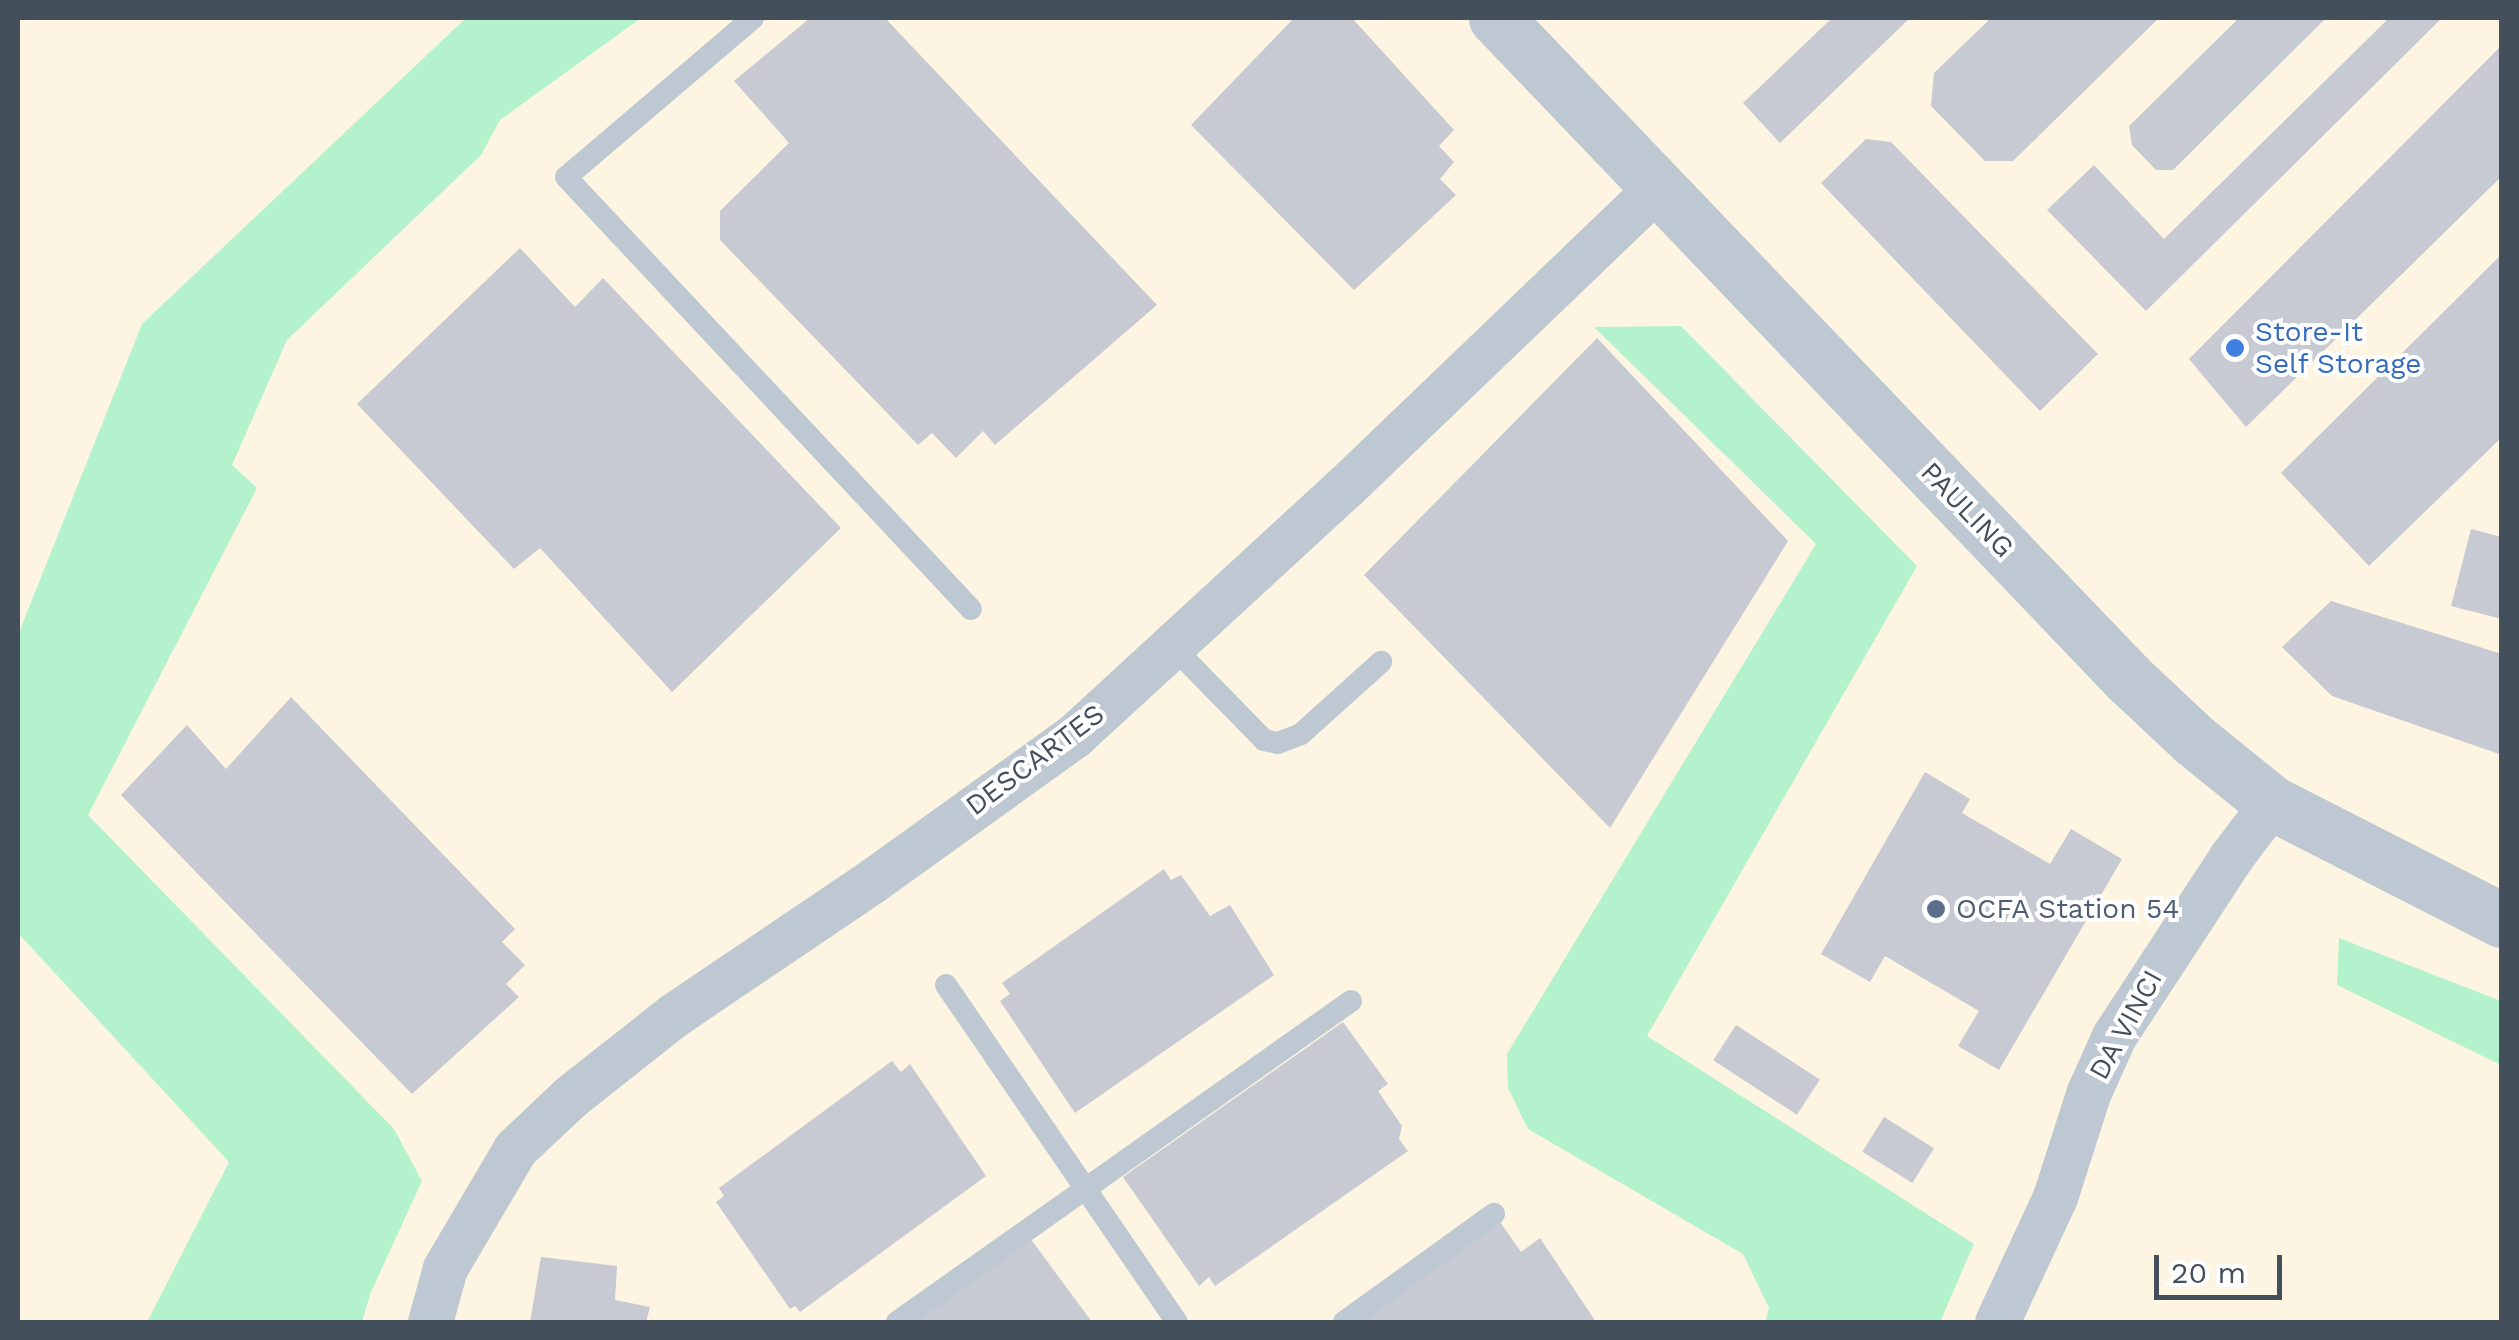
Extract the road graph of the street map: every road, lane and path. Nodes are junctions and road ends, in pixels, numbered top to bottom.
1 (753, 18) edge
2 (1496, 18) edge
3 (1656, 188) junction
4 (971, 609) dead end
5 (1174, 647) junction
6 (1380, 662) dead end
7 (2272, 803) junction
8 (2502, 920) edge
9 (946, 984) dead end
10 (1351, 1001) dead end
11 (1084, 1190) junction
12 (1494, 1214) dead end
13 (430, 1322) edge
14 (897, 1322) edge
15 (1177, 1322) edge
16 (1344, 1322) edge
17 (1997, 1322) edge

1 - 4 lane
2 - 3 street, PAULING
3 - 5 street, DESCARTES
3 - 7 street, PAULING
5 - 6 lane
5 - 13 street, DESCARTES
7 - 8 street, PAULING
7 - 17 street, DA VINCI
9 - 11 lane
10 - 11 lane
11 - 14 lane
11 - 15 lane
12 - 16 lane

